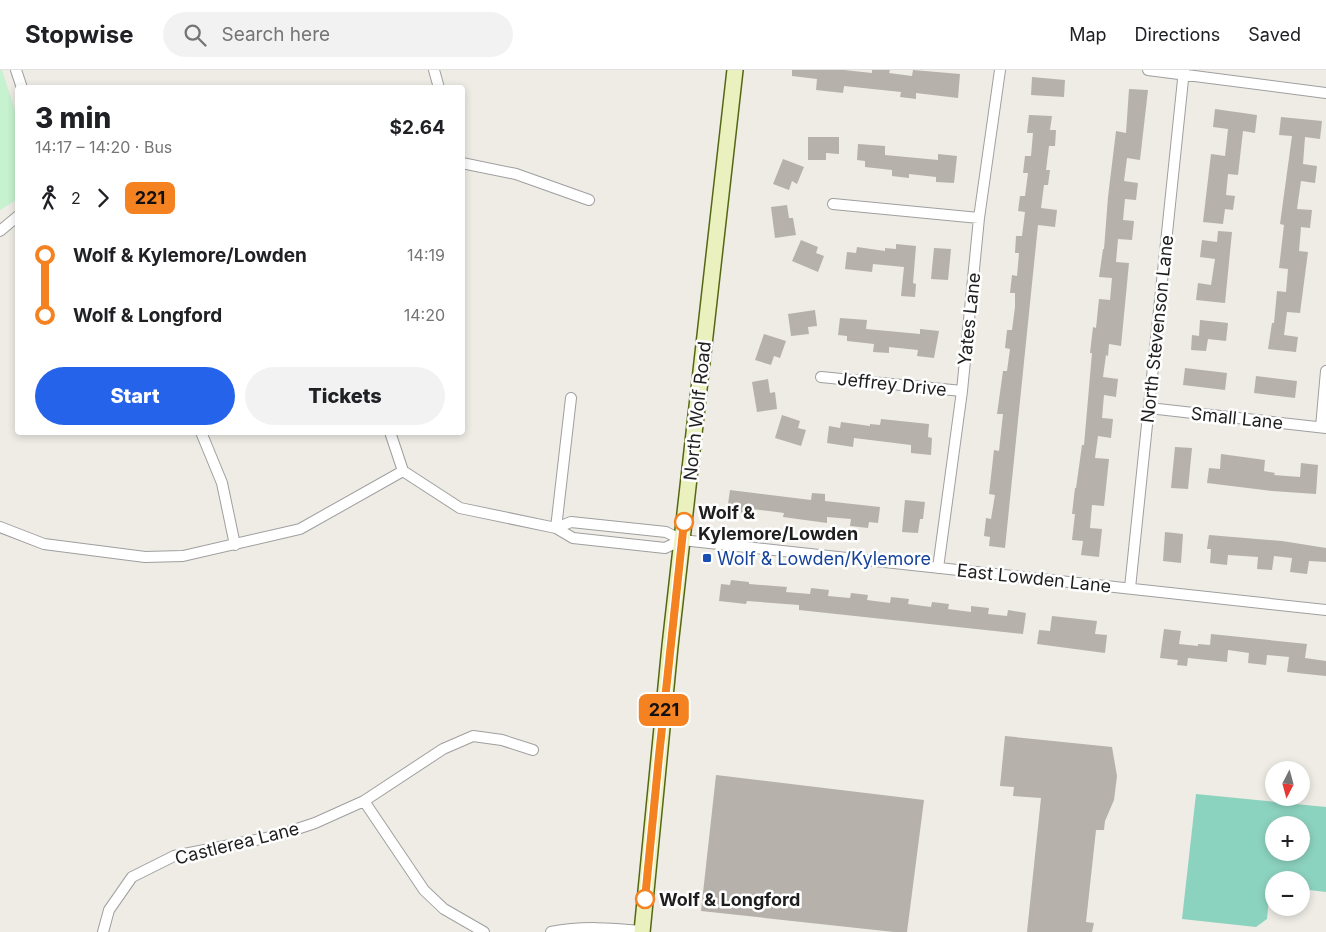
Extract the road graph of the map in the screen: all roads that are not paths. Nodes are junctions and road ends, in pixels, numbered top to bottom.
1 (16, 70) edge
2 (434, 70) edge
3 (735, 70) edge
4 (1000, 70) edge
5 (1148, 70) edge
6 (1215, 70) edge
7 (1184, 72) edge
8 (1222, 79) junction
9 (21, 85) edge
10 (438, 85) edge
11 (1326, 92) edge
12 (465, 164) edge
13 (589, 200) dead end
14 (833, 204) dead end
15 (15, 218) edge
16 (979, 218) junction
17 (0, 231) edge
18 (1326, 371) edge
19 (821, 377) dead end
20 (962, 391) junction
21 (571, 398) dead end
22 (1148, 408) junction
23 (1323, 428) edge
24 (202, 435) edge
25 (391, 435) edge
26 (403, 471) junction
27 (0, 527) edge
28 (556, 528) junction
29 (682, 540) junction
30 (235, 545) junction
31 (938, 568) junction
32 (1130, 588) junction
33 (1326, 610) edge
34 (533, 750) dead end
35 (364, 801) junction
36 (642, 931) edge
37 (103, 932) edge
38 (484, 932) edge
39 (551, 932) edge

1 - 9 street
2 - 10 street
3 - 29 main road, North Wolf Road
4 - 16 street, Yates Lane
5 - 7 street
6 - 8 street
7 - 8 street
7 - 22 street, North Stevenson Lane
8 - 11 street
12 - 13 street
14 - 16 street
15 - 17 street
16 - 20 street, Yates Lane
18 - 23 street
19 - 20 street, Jeffrey Drive
20 - 31 street, Yates Lane
21 - 28 street
22 - 23 street, Small Lane
22 - 32 street, North Stevenson Lane
24 - 30 street
25 - 26 street
26 - 28 street
26 - 30 street
27 - 30 street
28 - 29 street
28 - 29 street
29 - 31 street, East Lowden Lane
29 - 36 main road, North Wolf Road
31 - 32 street, East Lowden Lane
32 - 33 street, East Lowden Lane
34 - 35 street, Castlerea Lane
35 - 37 street, Castlerea Lane
35 - 38 street
36 - 39 street

